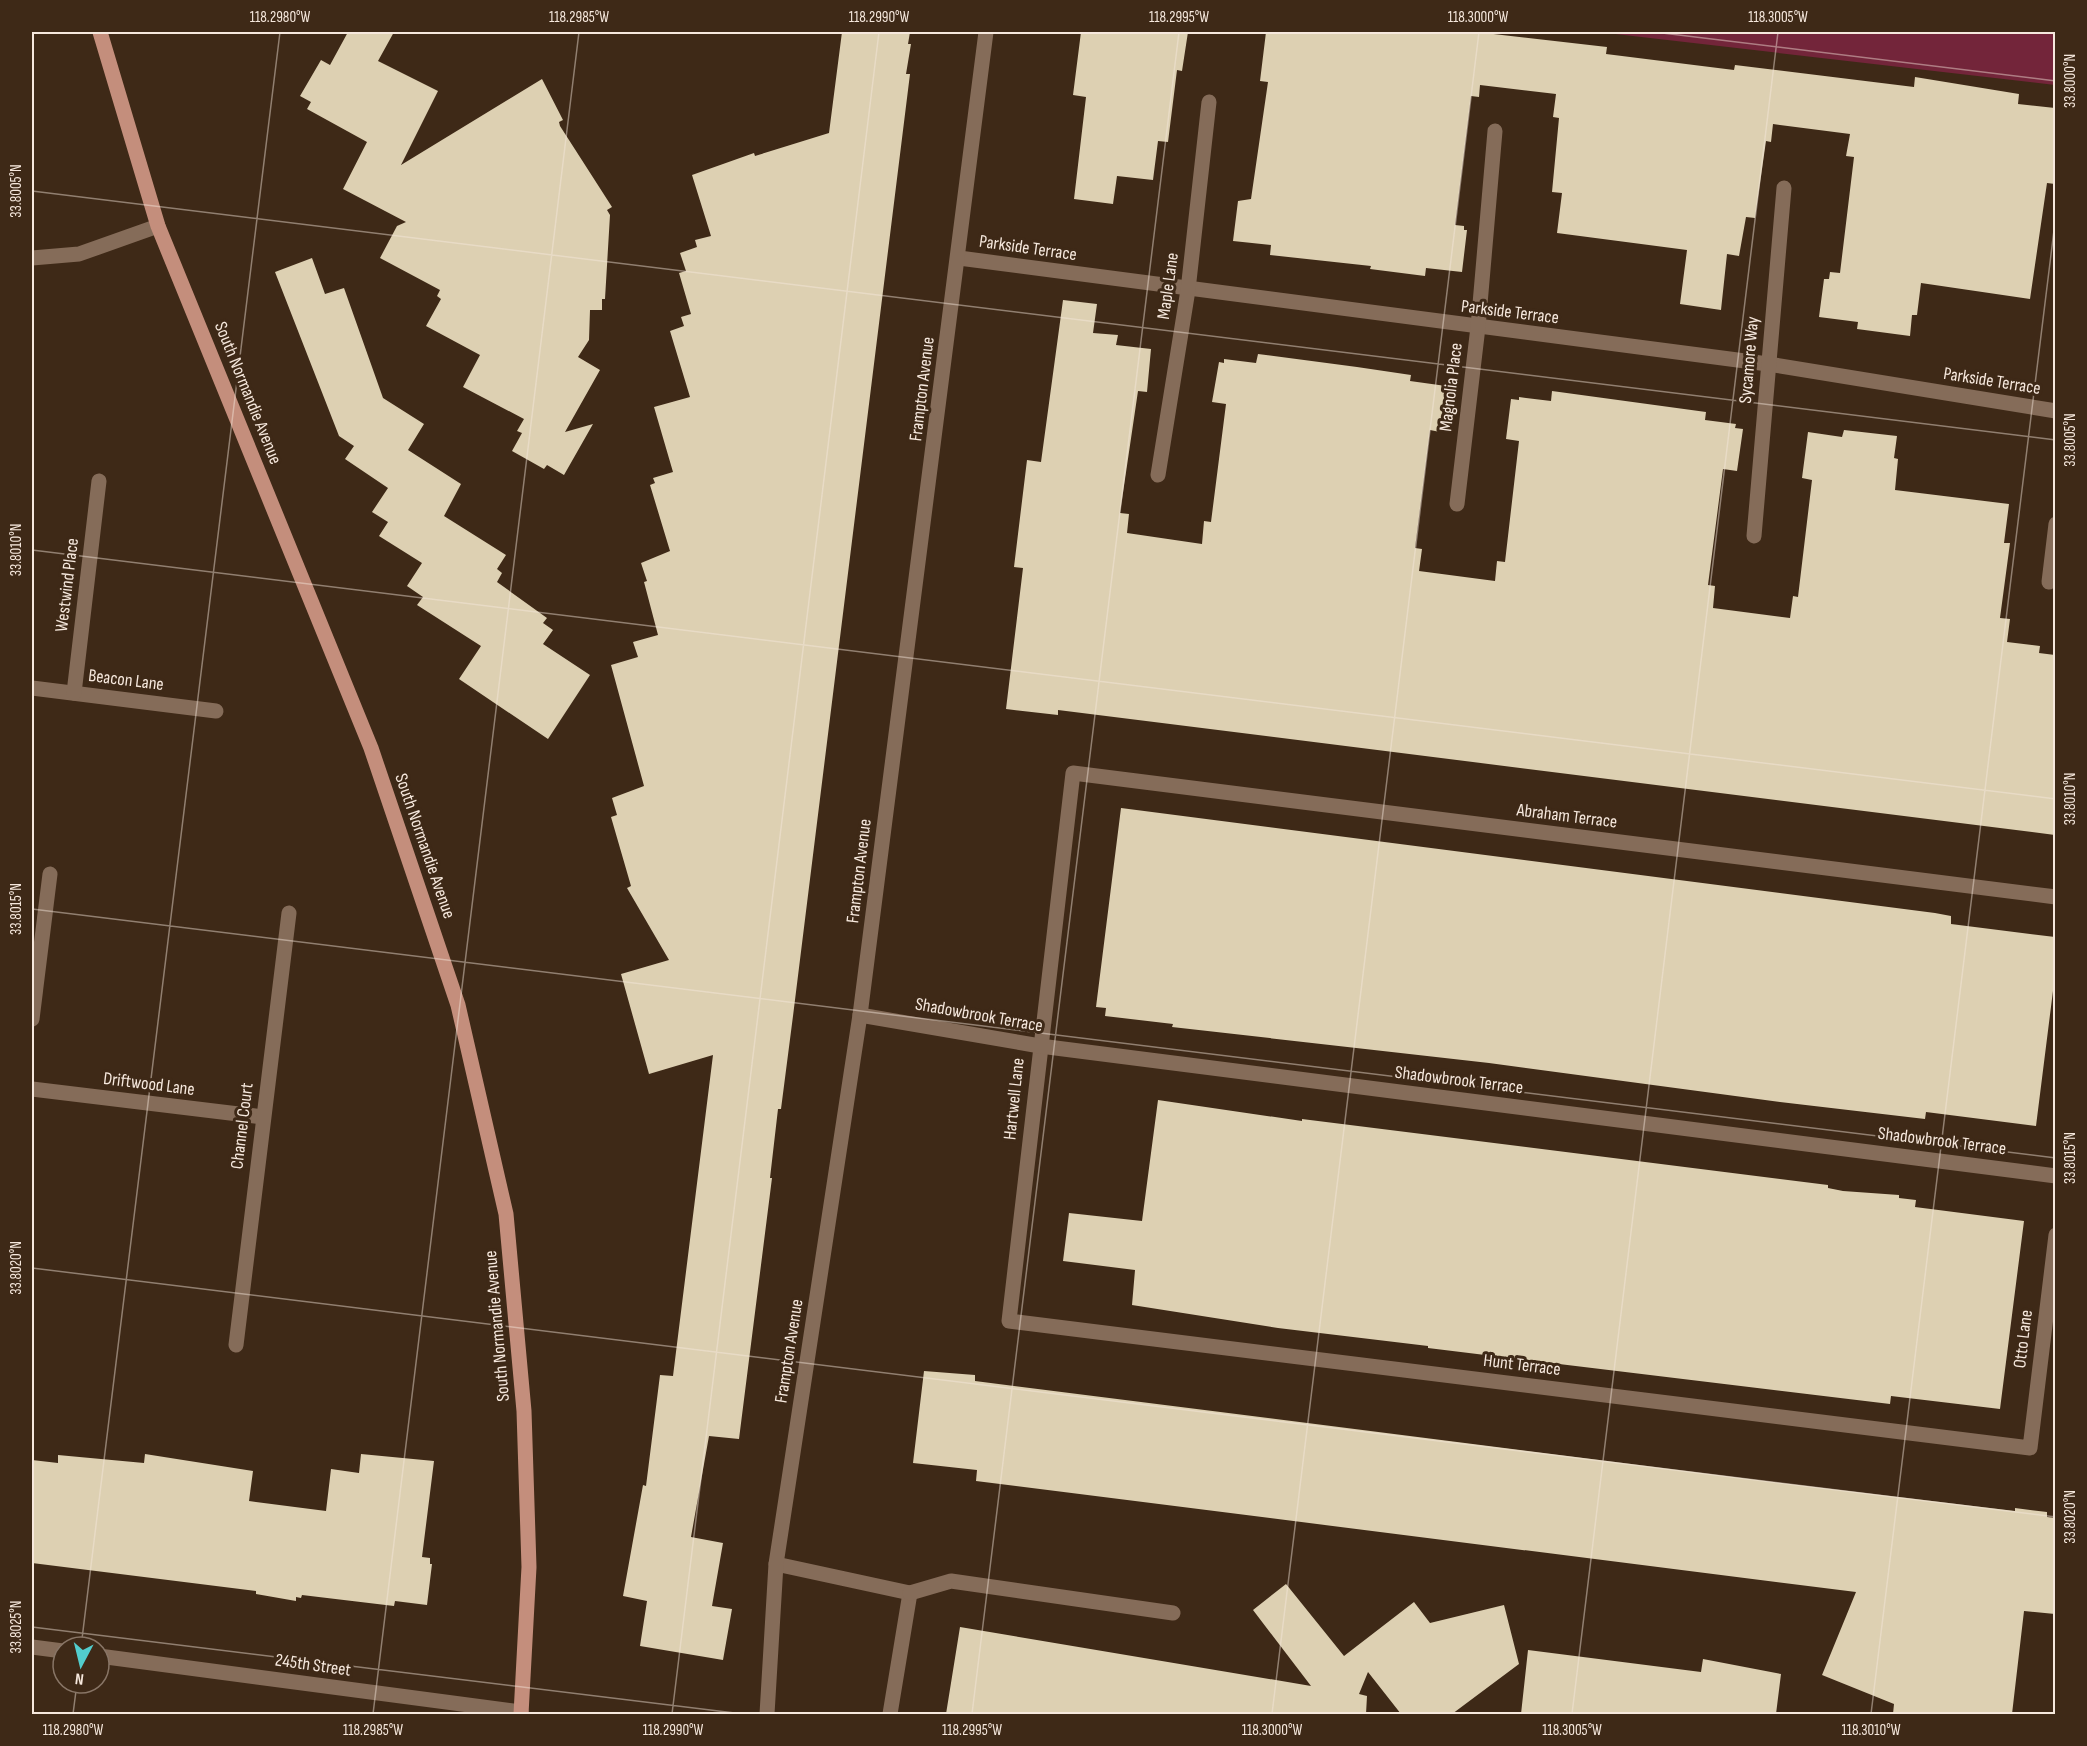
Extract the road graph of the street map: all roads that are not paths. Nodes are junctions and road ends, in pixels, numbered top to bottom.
1 (100, 32) edge
2 (986, 32) edge
3 (1209, 102) dead end
4 (1495, 131) dead end
5 (1784, 188) dead end
6 (158, 225) junction
7 (32, 258) edge
8 (959, 258) junction
9 (1188, 290) junction
10 (1478, 327) junction
11 (1768, 364) junction
12 (2055, 411) edge
13 (1158, 475) dead end
14 (99, 481) dead end
15 (1457, 504) dead end
16 (2055, 524) edge
17 (1754, 536) dead end
18 (2049, 582) dead end
19 (32, 688) edge
20 (74, 693) junction
21 (216, 711) dead end
22 (1073, 773) joint
23 (50, 874) dead end
24 (2055, 897) edge
25 (289, 913) dead end
26 (860, 1014) junction
27 (32, 1018) edge
28 (1040, 1046) junction
29 (32, 1089) edge
30 (263, 1117) junction
31 (2055, 1176) edge
32 (2055, 1235) edge
33 (1009, 1322) joint
34 (236, 1345) dead end
35 (2030, 1448) joint
36 (776, 1563) junction
37 (910, 1593) junction
38 (1173, 1613) dead end
39 (32, 1647) edge
40 (51, 1649) edge
41 (111, 1658) edge
42 (524, 1714) edge
43 (767, 1714) edge
44 (890, 1714) edge

1 - 6 main road, South Normandie Avenue
2 - 8 street, Frampton Avenue
3 - 9 street, Maple Lane
4 - 10 street, Magnolia Place
5 - 11 street, Sycamore Way
6 - 7 street
6 - 42 main road, South Normandie Avenue
8 - 9 street, Parkside Terrace
8 - 26 street, Frampton Avenue
9 - 10 street, Parkside Terrace
9 - 13 street, Maple Lane
10 - 11 street, Parkside Terrace
10 - 15 street, Magnolia Place
11 - 12 street, Parkside Terrace
11 - 17 street, Sycamore Way
14 - 20 street, Westwind Place
16 - 18 street
19 - 20 street, Beacon Lane
20 - 21 street, Beacon Lane
22 - 24 street, Abraham Terrace
22 - 28 street, Hartwell Lane
23 - 27 street
25 - 30 street, Channel Court
26 - 28 street, Shadowbrook Terrace
26 - 36 street, Frampton Avenue
28 - 31 street, Shadowbrook Terrace
28 - 33 street, Hartwell Lane
29 - 30 street, Driftwood Lane
30 - 34 street, Channel Court
32 - 35 street, Otto Lane
33 - 35 street, Hunt Terrace
36 - 37 street
36 - 43 street, Frampton Avenue
37 - 38 street
37 - 44 street
39 - 40 street
41 - 42 street, 245th Street

